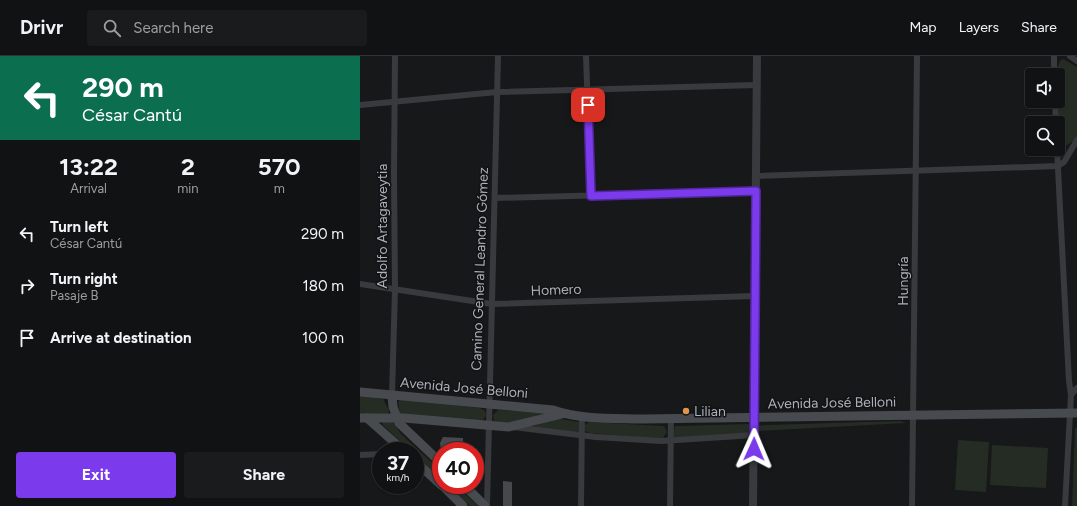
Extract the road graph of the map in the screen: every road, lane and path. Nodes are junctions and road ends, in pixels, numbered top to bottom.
1 (396, 56) edge
2 (498, 56) edge
3 (586, 56) edge
4 (757, 56) edge
5 (917, 56) edge
6 (1054, 56) edge
7 (1070, 56) edge
8 (1077, 61) edge
9 (1054, 68) edge
10 (757, 85) junction
11 (587, 90) junction
12 (497, 92) junction
13 (394, 101) junction
14 (360, 105) edge
15 (1077, 140) edge
16 (1057, 156) edge
17 (1058, 166) junction
18 (916, 172) junction
19 (756, 176) junction
20 (756, 191) junction
21 (591, 196) junction
22 (495, 198) junction
23 (360, 284) edge
24 (395, 289) junction
25 (755, 296) junction
26 (492, 304) junction
27 (1077, 388) edge
28 (360, 392) edge
29 (392, 395) junction
30 (1071, 395) junction
31 (488, 403) junction
32 (1074, 413) edge
33 (565, 414) junction
34 (582, 416) junction
35 (914, 416) junction
36 (364, 418) edge
37 (396, 418) junction
38 (755, 418) junction
39 (671, 419) junction
40 (488, 424) junction
41 (512, 427) junction
42 (582, 435) junction
43 (755, 435) junction
44 (671, 441) junction
45 (393, 442) edge
46 (372, 454) edge
47 (360, 455) edge
48 (432, 455) edge
49 (424, 469) edge
50 (432, 477) edge
51 (450, 494) edge
52 (473, 494) edge
53 (463, 506) edge
54 (486, 506) edge
55 (581, 506) edge
56 (670, 506) edge
57 (753, 506) edge
58 (912, 506) edge
59 (1065, 506) edge

1 - 13 street, Adolfo Artagaveytia
2 - 12 street, Camino General Leandro Gómez
3 - 11 street
4 - 10 street
5 - 18 street, Hungría
6 - 9 street
7 - 8 street
10 - 11 street
10 - 19 street
11 - 12 street
11 - 21 street
12 - 13 street
12 - 22 street, Camino General Leandro Gómez
13 - 14 street
13 - 24 street, Adolfo Artagaveytia
15 - 17 street
16 - 17 street
17 - 18 street
17 - 30 street
18 - 19 street
18 - 35 street, Hungría
19 - 20 street
20 - 21 street
20 - 25 street
21 - 22 street
22 - 26 street, Camino General Leandro Gómez
23 - 24 street, Homero
24 - 26 street, Homero
24 - 29 street, Adolfo Artagaveytia
25 - 26 street, Homero
25 - 38 street
26 - 31 street, Camino General Leandro Gómez
27 - 30 street
28 - 29 main road, Avenida José Belloni
29 - 31 main road, Avenida José Belloni
29 - 37 main road
30 - 32 street
31 - 33 main road, Avenida José Belloni
31 - 40 street, Camino General Leandro Gómez
32 - 35 main road, Avenida José Belloni
32 - 59 street
33 - 34 main road, Avenida José Belloni
33 - 41 main road, Avenida José Belloni
34 - 39 main road, Avenida José Belloni
34 - 42 street
35 - 38 main road, Avenida José Belloni
35 - 58 street, Hungría
36 - 37 main road, Avenida José Belloni
36 - 45 main road
37 - 40 main road, Avenida José Belloni
37 - 48 main road
38 - 39 main road, Avenida José Belloni
38 - 43 street
39 - 44 street
40 - 41 main road, Avenida José Belloni
40 - 54 street, Camino General Leandro Gómez
41 - 42 street, Avenida José Belloni
42 - 44 street, Avenida José Belloni
42 - 55 street
43 - 44 street, Avenida José Belloni
43 - 57 street
44 - 56 street
46 - 47 street
49 - 50 main road
51 - 53 main road
52 - 54 main road

